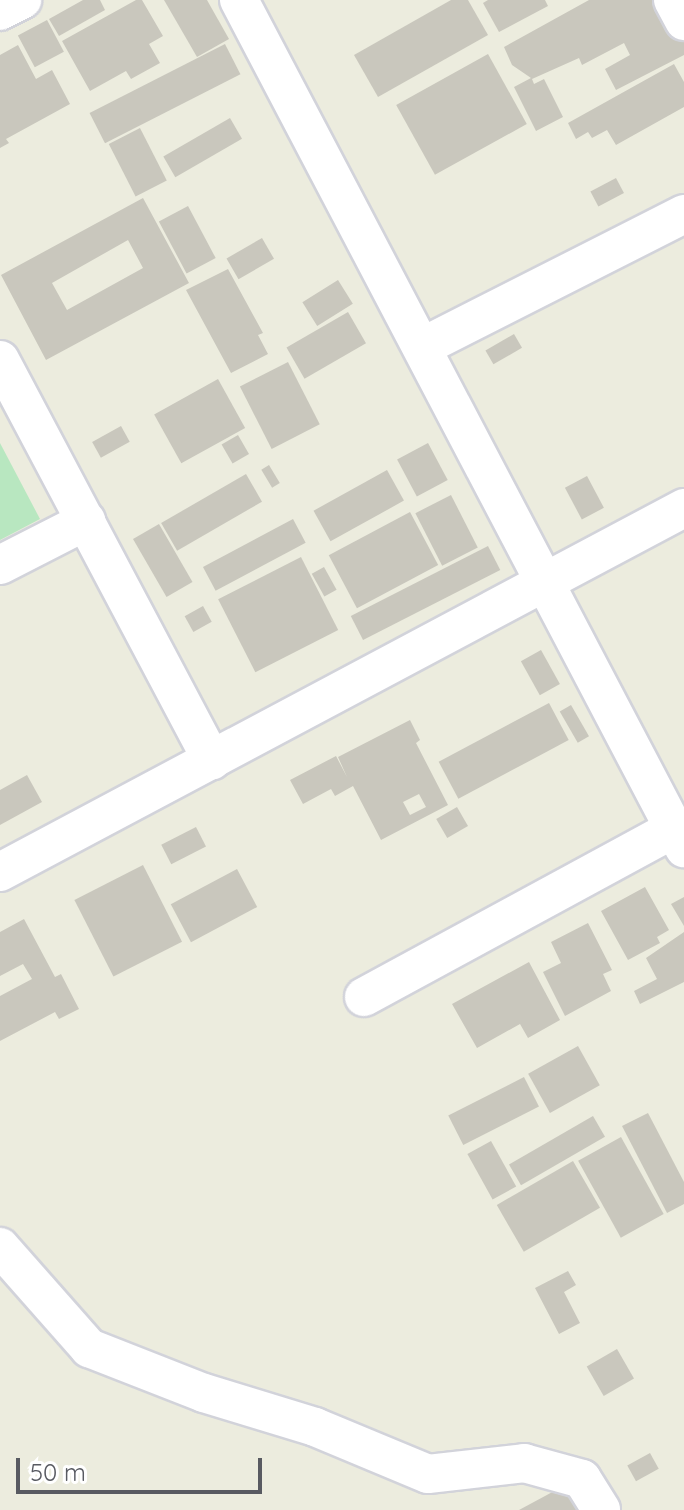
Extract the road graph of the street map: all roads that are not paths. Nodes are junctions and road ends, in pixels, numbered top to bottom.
1 (22, 0) edge
2 (239, 0) edge
3 (673, 0) edge
4 (0, 11) edge
5 (684, 21) edge
6 (684, 214) edge
7 (422, 347) junction
8 (0, 360) edge
9 (684, 508) edge
10 (86, 521) junction
11 (0, 565) edge
12 (545, 583) junction
13 (212, 760) junction
14 (679, 838) edge
15 (0, 872) edge
16 (364, 997) dead end
17 (0, 1247) edge
18 (601, 1510) edge

1 - 4 street
2 - 7 street
3 - 5 street
6 - 7 street
7 - 12 street
8 - 10 street
9 - 12 street
10 - 11 street
10 - 13 street
12 - 13 street
12 - 14 street
13 - 15 street
14 - 16 street
17 - 18 street

